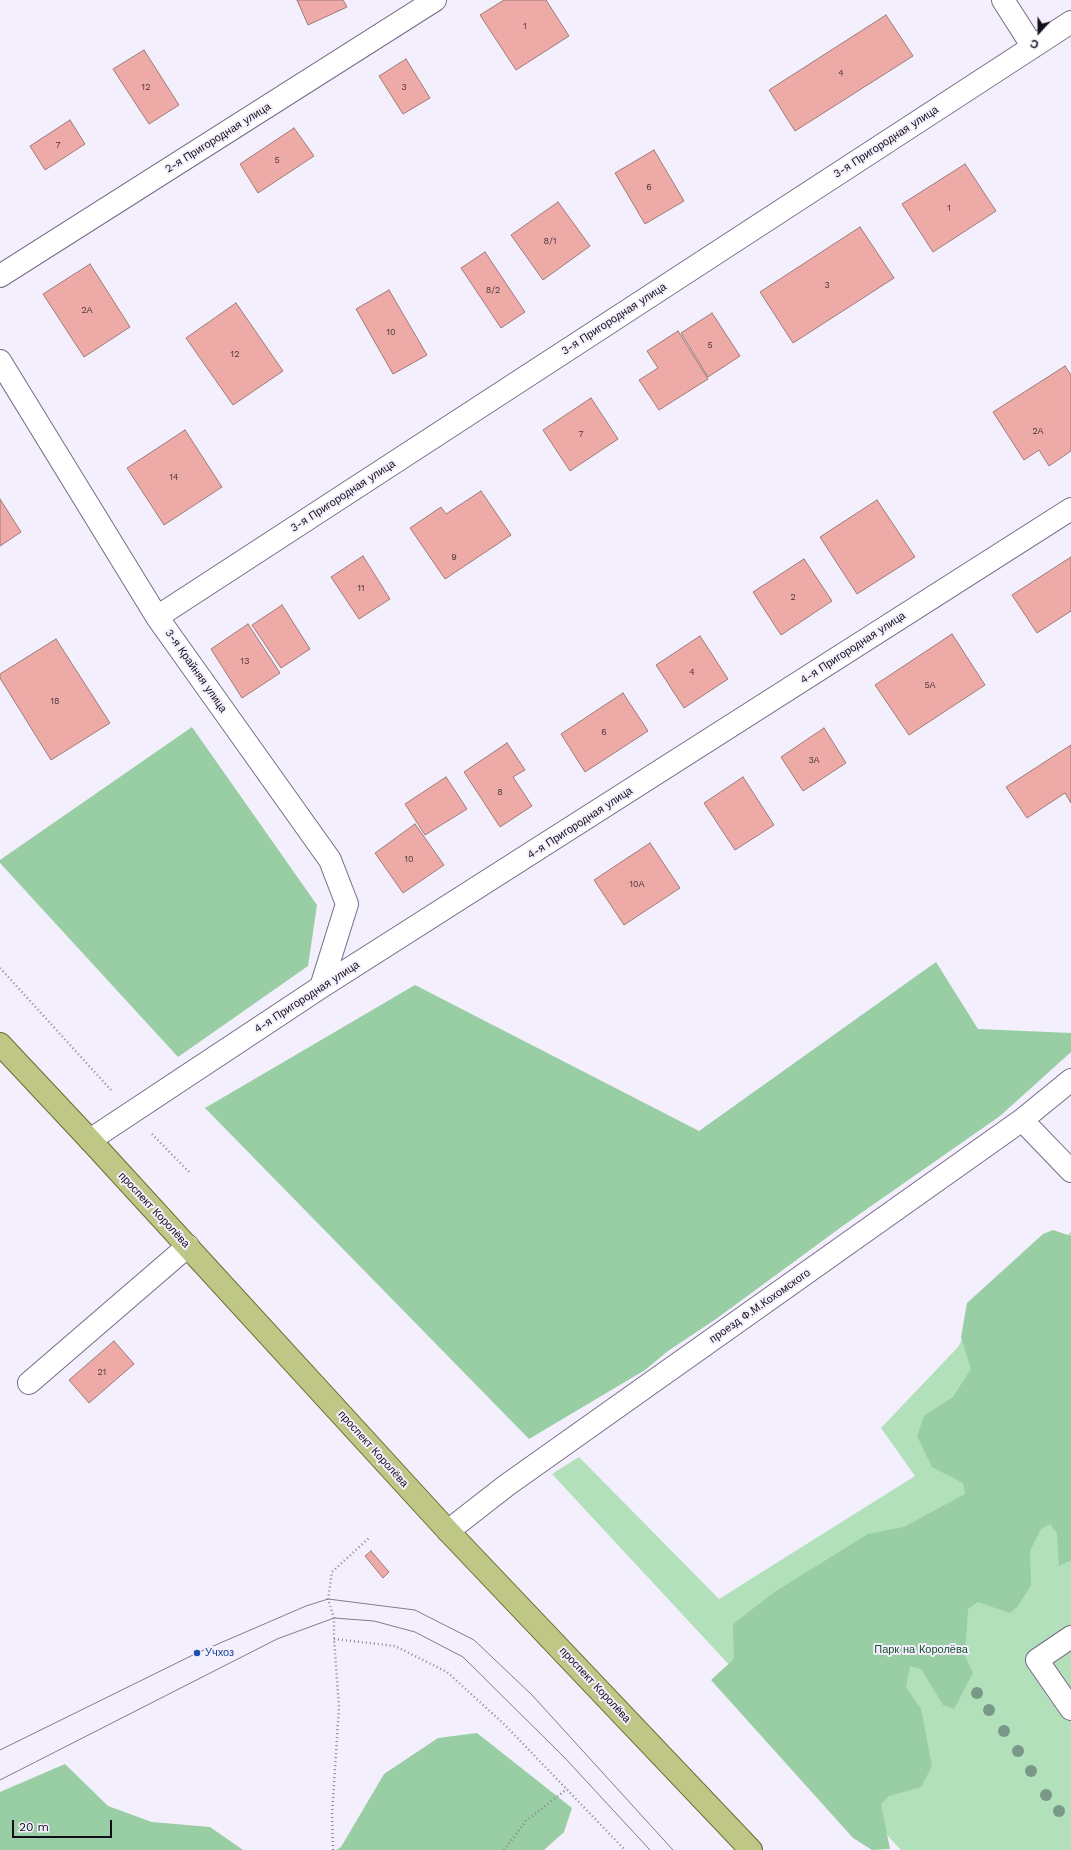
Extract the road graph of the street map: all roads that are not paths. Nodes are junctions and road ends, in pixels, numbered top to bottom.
1 (435, 0) edge
2 (1003, 0) edge
3 (1071, 22) edge
4 (1033, 47) junction
5 (0, 276) edge
6 (0, 361) edge
7 (1071, 509) edge
8 (157, 617) junction
9 (322, 987) junction
10 (0, 1044) edge
11 (1071, 1080) edge
12 (1022, 1120) junction
13 (90, 1140) junction
14 (1071, 1172) edge
15 (188, 1246) junction
16 (28, 1383) dead end
17 (448, 1531) junction
18 (1071, 1637) edge
19 (1071, 1709) edge
20 (751, 1850) edge

1 - 5 street, 2-я Пригородная улица
2 - 4 street
3 - 4 street, 3-я Пригородная улица
4 - 8 street, 3-я Пригородная улица
6 - 8 street, 3-я Крайняя улица
7 - 9 street, 4-я Пригородная улица
8 - 9 street, 3-я Крайняя улица
9 - 13 street, 4-я Пригородная улица
10 - 13 main road, проспект Королёва
11 - 12 street, проезд Ф.М.Кохомского
12 - 14 street
12 - 17 street, проезд Ф.М.Кохомского
13 - 15 main road, проспект Королёва
15 - 16 street
15 - 17 main road, проспект Королёва
17 - 20 main road, проспект Королёва
18 - 19 street

